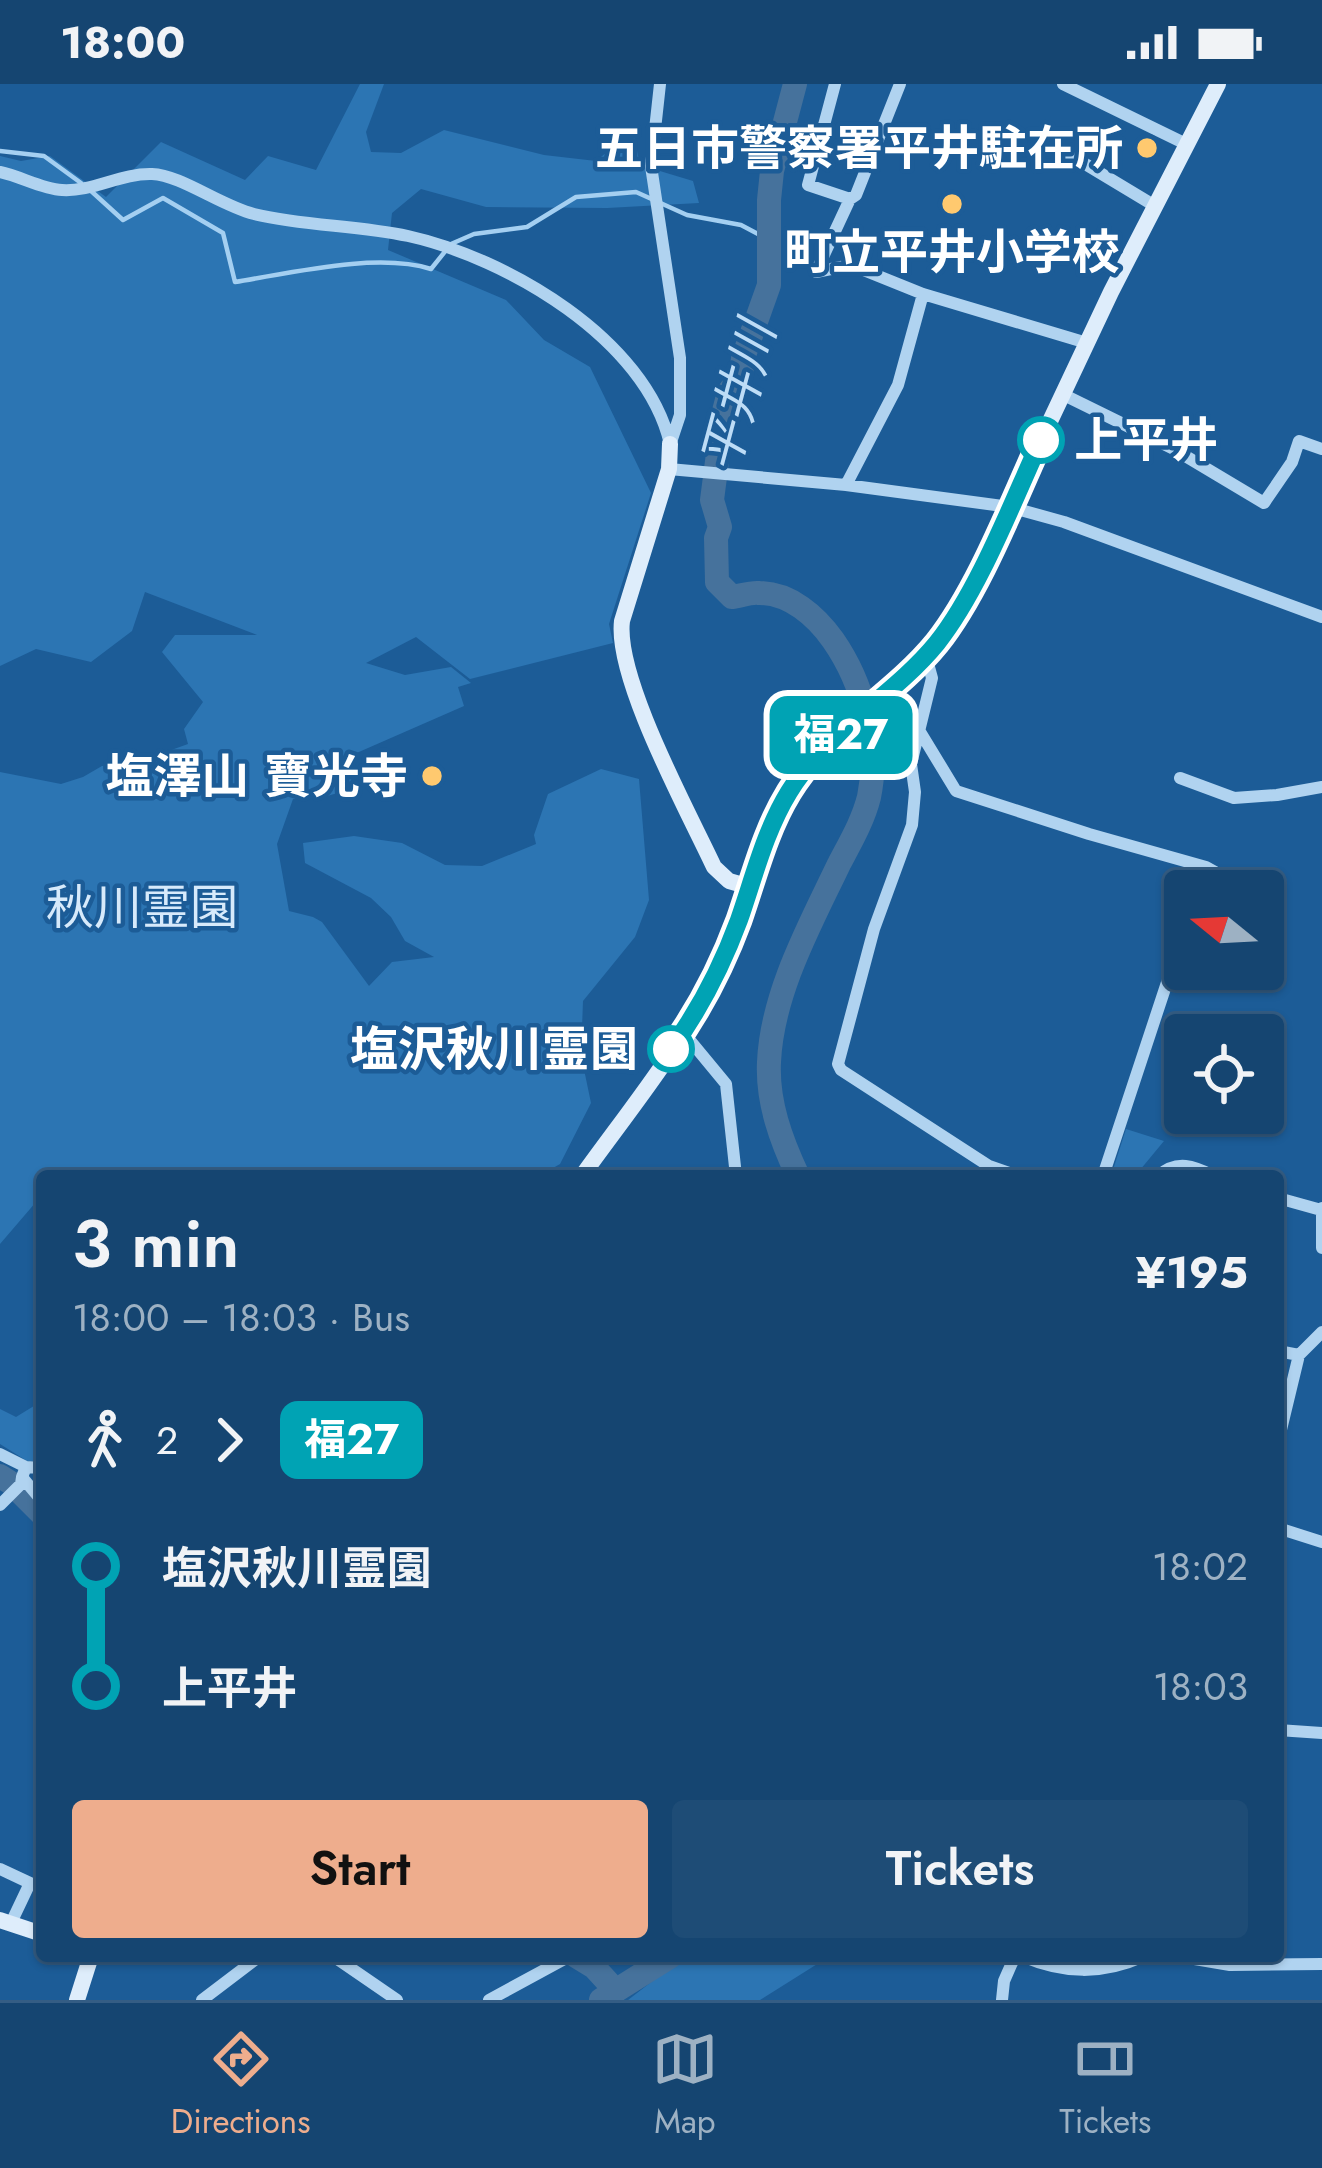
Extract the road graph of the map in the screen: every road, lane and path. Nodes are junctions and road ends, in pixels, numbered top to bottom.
1 (660, 84) edge
2 (835, 84) edge
3 (899, 84) edge
4 (1063, 84) edge
5 (1218, 84) edge
6 (1186, 144) junction
7 (1062, 150) dead end
8 (0, 172) edge
9 (850, 199) junction
10 (1155, 206) junction
11 (923, 293) junction
12 (1087, 343) junction
13 (1062, 394) junction
14 (670, 444) junction
15 (1322, 449) edge
16 (669, 470) junction
17 (846, 485) junction
18 (1010, 507) junction
19 (1322, 617) edge
20 (926, 656) junction
21 (920, 730) junction
22 (1180, 778) dead end
23 (1322, 787) edge
24 (1211, 870) edge
25 (750, 887) junction
26 (1164, 990) edge
27 (683, 1032) junction
28 (586, 1170) edge
29 (735, 1170) edge
30 (1000, 1170) edge
31 (1105, 1170) edge
32 (1166, 1170) edge
33 (1197, 1170) edge
34 (1284, 1200) edge
35 (1322, 1209) edge
36 (1322, 1248) edge
37 (1322, 1331) edge
38 (1284, 1352) edge
39 (1299, 1355) junction
40 (1284, 1417) edge
41 (0, 1454) edge
42 (36, 1469) edge
43 (24, 1472) junction
44 (36, 1491) edge
45 (1, 1503) edge
46 (1284, 1530) edge
47 (1322, 1542) edge
48 (1284, 1730) edge
49 (1322, 1733) edge
50 (0, 1869) edge
51 (6, 1922) edge
52 (36, 1932) edge
53 (89, 1962) edge
54 (252, 1962) edge
55 (342, 1962) edge
56 (559, 1962) edge
57 (1015, 1962) edge
58 (1034, 1962) edge
59 (1131, 1962) edge
60 (1212, 1962) edge
61 (1322, 1964) edge
62 (77, 2000) edge
63 (202, 2000) edge
64 (397, 2000) edge
65 (489, 2000) edge
66 (1002, 2000) edge

1 - 14 street
2 - 9 street
3 - 9 street
4 - 6 street
5 - 6 main road
6 - 10 main road
7 - 10 street
8 - 14 street
9 - 11 street
10 - 12 main road
11 - 12 street
11 - 17 street
12 - 13 main road
13 - 15 street
13 - 18 main road
14 - 16 main road
16 - 17 street
16 - 25 main road
17 - 18 street
18 - 19 street
18 - 20 main road
20 - 21 street
20 - 25 main road
21 - 24 street
21 - 30 street
22 - 23 street
25 - 27 main road
26 - 31 street
27 - 28 main road
27 - 29 street
32 - 33 street
34 - 35 street
35 - 36 street
37 - 39 street
38 - 39 street
39 - 40 street
41 - 43 street
42 - 43 street
43 - 44 street
43 - 45 street
46 - 47 street
48 - 49 street
50 - 51 street
51 - 52 main road
53 - 62 main road
54 - 63 street
55 - 64 street
56 - 65 street
57 - 66 street
58 - 59 street
60 - 61 street

